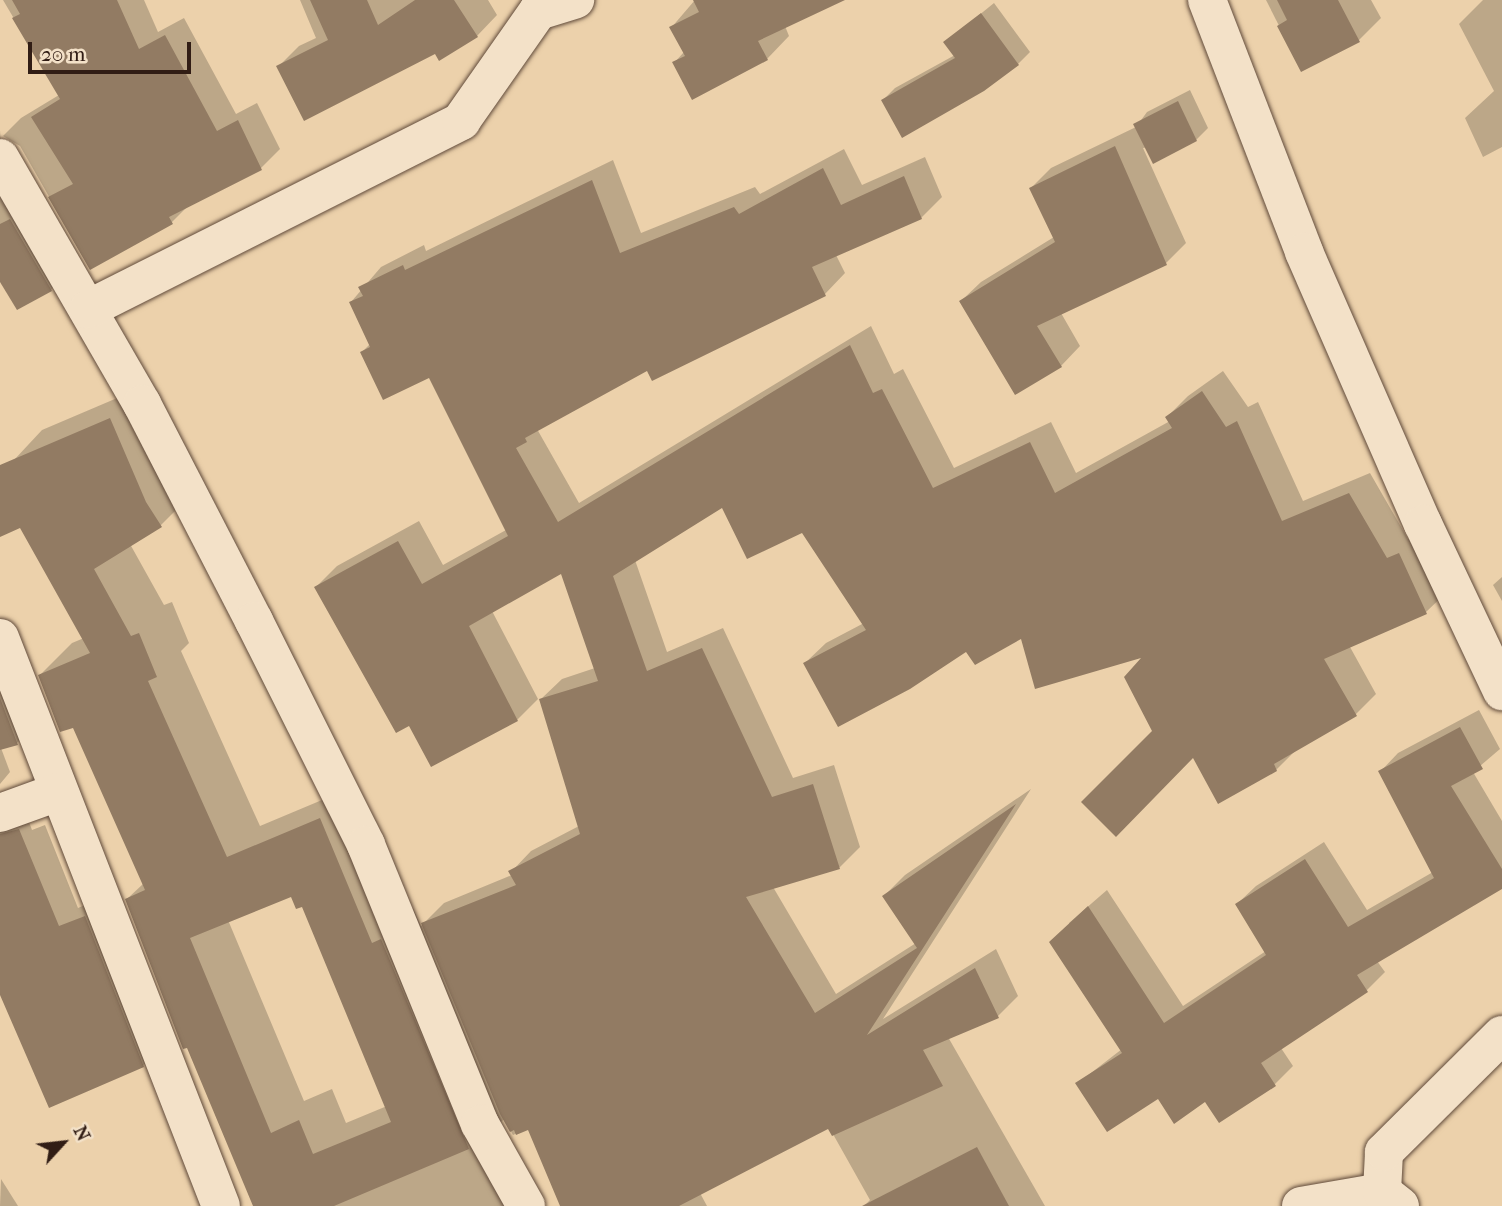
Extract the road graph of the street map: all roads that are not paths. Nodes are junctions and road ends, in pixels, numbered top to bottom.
1 (575, 0) edge
2 (1207, 0) edge
3 (0, 158) edge
4 (88, 309) junction
5 (0, 638) edge
6 (1502, 691) edge
7 (58, 792) junction
8 (0, 813) edge
9 (1502, 1035) edge
10 (1391, 1199) edge
11 (221, 1206) edge
12 (526, 1206) edge
13 (1301, 1206) edge

1 - 4 street
2 - 6 street
3 - 4 street
4 - 12 street
5 - 7 street
7 - 8 street
7 - 11 street
9 - 10 street
10 - 13 street

